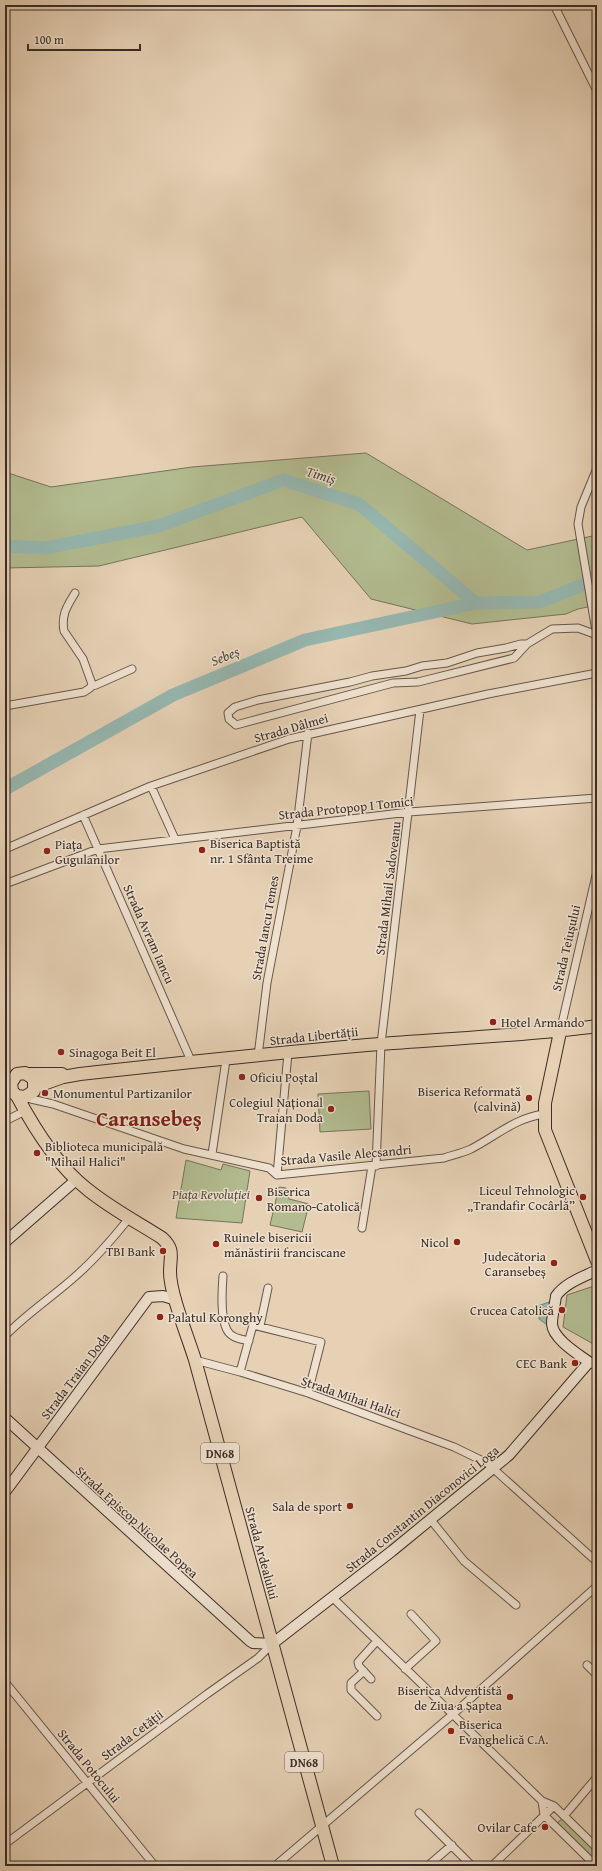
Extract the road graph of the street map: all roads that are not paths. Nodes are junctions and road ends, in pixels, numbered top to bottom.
1 (554, 5) edge
2 (597, 90) edge
3 (597, 468) edge
4 (75, 593) dead end
5 (597, 636) edge
6 (527, 644) junction
7 (132, 669) dead end
8 (597, 672) edge
9 (92, 686) junction
10 (5, 706) edge
11 (420, 710) junction
12 (308, 734) junction
13 (151, 786) junction
14 (597, 798) edge
15 (409, 812) junction
16 (83, 815) junction
17 (297, 826) junction
18 (175, 839) junction
19 (5, 849) edge
20 (98, 849) junction
21 (597, 871) edge
22 (5, 884) edge
23 (597, 1026) edge
24 (560, 1032) junction
25 (381, 1044) junction
26 (288, 1053) junction
27 (258, 1056) junction
28 (226, 1060) junction
29 (192, 1063) junction
30 (5, 1072) edge
31 (23, 1074) junction
32 (71, 1075) junction
33 (11, 1091) edge
34 (33, 1093) junction
35 (27, 1114) junction
36 (544, 1114) junction
37 (5, 1121) edge
38 (212, 1154) junction
39 (374, 1166) junction
40 (278, 1175) junction
41 (76, 1180) junction
42 (130, 1217) junction
43 (362, 1228) dead end
44 (5, 1242) edge
45 (597, 1260) edge
46 (597, 1270) edge
47 (223, 1276) dead end
48 (268, 1288) dead end
49 (176, 1300) junction
50 (256, 1325) junction
51 (5, 1336) edge
52 (249, 1341) junction
53 (195, 1360) junction
54 (593, 1364) edge
55 (240, 1372) junction
56 (308, 1393) junction
57 (5, 1418) edge
58 (37, 1448) junction
59 (495, 1468) junction
60 (5, 1492) edge
61 (431, 1520) junction
62 (597, 1562) edge
63 (597, 1586) edge
64 (333, 1598) junction
65 (516, 1605) dead end
66 (411, 1614) dead end
67 (376, 1642) junction
68 (272, 1644) junction
69 (587, 1665) dead end
70 (405, 1669) junction
71 (364, 1671) junction
72 (597, 1675) edge
73 (371, 1679) dead end
74 (5, 1682) edge
75 (452, 1715) junction
76 (377, 1716) dead end
77 (597, 1777) edge
78 (88, 1783) junction
79 (542, 1801) junction
80 (554, 1806) junction
81 (419, 1813) dead end
82 (544, 1815) junction
83 (564, 1816) junction
84 (322, 1825) junction
85 (5, 1844) edge
86 (452, 1845) junction
87 (597, 1848) edge
88 (430, 1864) dead end
89 (155, 1866) edge
90 (275, 1866) edge
91 (333, 1866) edge
92 (472, 1866) edge
93 (492, 1866) edge
94 (596, 1866) edge

1 - 2 street
3 - 5 street
4 - 9 street
5 - 6 street
6 - 6 street
7 - 9 street
8 - 11 street, Strada Dâlmei
9 - 10 street
11 - 12 street, Strada Dâlmei
11 - 15 street, Strada Mihail Sadoveanu
12 - 13 street, Strada Dâlmei
12 - 17 street, Strada Iancu Temes
13 - 16 street, Strada Dâlmei
13 - 18 street
14 - 15 street, Strada Protopop I Tomici
15 - 17 street, Strada Protopop I Tomici
15 - 25 street, Strada Mihail Sadoveanu
16 - 19 street, Strada Dâlmei
16 - 20 street, Strada Avram Iancu
17 - 18 street, Strada Protopop I Tomici
17 - 27 street, Strada Iancu Temes
18 - 20 street, Strada Protopop I Tomici
20 - 22 street, Strada Protopop I Tomici
20 - 29 street, Strada Avram Iancu
21 - 24 street, Strada Teiușului
23 - 24 main road, Strada Libertății
24 - 25 main road, Strada Libertății
24 - 36 main road
25 - 26 main road, Strada Libertății
25 - 39 street, Strada Mihail Sadoveanu
26 - 27 main road, Strada Libertății
26 - 40 street
27 - 28 main road, Strada Libertății
28 - 29 main road, Strada Libertății
28 - 38 street
29 - 32 main road, Strada Libertății
30 - 31 main road, Strada Libertății
31 - 32 main road, Strada Libertății
31 - 33 main road
31 - 34 main road
32 - 34 main road, Strada Libertății
33 - 34 main road
33 - 35 main road, DN68
34 - 35 main road
34 - 38 street, Strada Vasile Alecsandri
35 - 37 street
35 - 41 main road, DN68
36 - 39 street, Strada Vasile Alecsandri
36 - 45 main road
38 - 40 street, Strada Vasile Alecsandri
39 - 40 street, Strada Vasile Alecsandri
39 - 43 street, Strada Mihail Sadoveanu
41 - 42 main road, DN68
41 - 44 street
42 - 49 main road, Strada Ardealului / DN68
42 - 51 street
46 - 54 street
47 - 52 street
48 - 50 street
49 - 53 main road, Strada Ardealului / DN68
49 - 58 street, Strada Traian Doda
50 - 52 street
50 - 56 street
52 - 55 street
53 - 55 street, Strada Mihai Halici
53 - 68 main road, Strada Ardealului / DN68
54 - 59 street, Strada Constantin Diaconovici Loga
55 - 56 street, Strada Mihai Halici
56 - 59 street, Strada Mihai Halici
57 - 58 street, Strada Episcop Nicolae Popea
58 - 60 street, Strada Traian Doda
58 - 68 street, Strada Episcop Nicolae Popea
59 - 61 street, Strada Constantin Diaconovici Loga
59 - 62 street, Strada Mihai Halici
61 - 64 street, Strada Constantin Diaconovici Loga
61 - 65 street
63 - 75 street
64 - 67 street
64 - 68 street, Strada Constantin Diaconovici Loga
66 - 70 street
67 - 70 street
67 - 71 street
68 - 78 street, Strada Cetății
68 - 84 main road, Strada Ardealului / DN68
69 - 72 street
70 - 75 street
71 - 73 street
71 - 76 street
74 - 78 street, Strada Potocului
75 - 79 street
75 - 84 street
77 - 83 street
78 - 85 street, Strada Cetății
78 - 89 street, Strada Potocului
79 - 80 street
79 - 82 street
80 - 82 street
80 - 83 street
81 - 86 street
82 - 93 street
82 - 94 street
83 - 87 street
84 - 90 street
84 - 91 main road, Strada Ardealului / DN68
86 - 88 street
86 - 92 street

